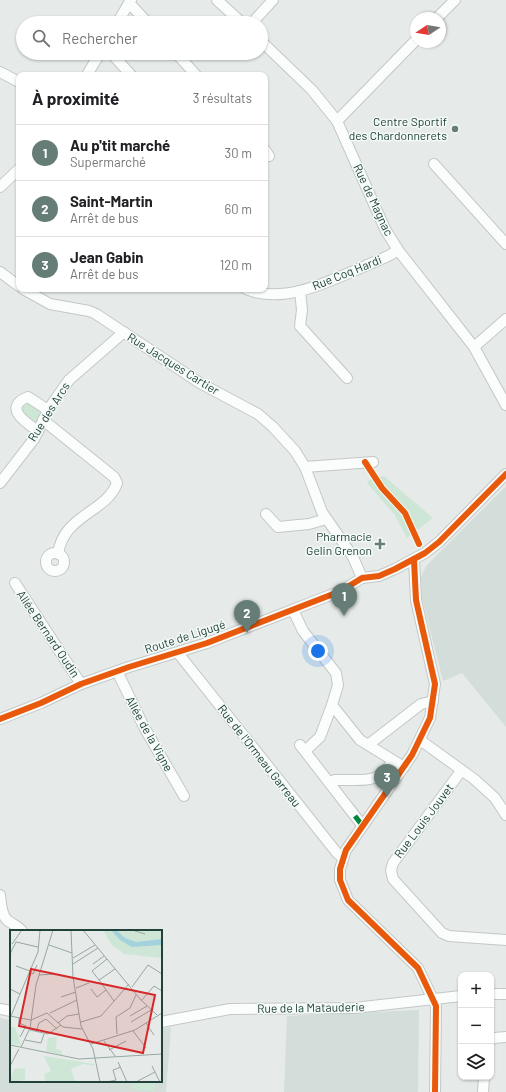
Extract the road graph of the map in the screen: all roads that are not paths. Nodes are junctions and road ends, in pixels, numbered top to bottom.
1 (217, 0) edge
2 (273, 0) edge
3 (455, 0) edge
4 (130, 2) edge
5 (444, 12) edge
6 (121, 16) edge
7 (142, 16) edge
8 (234, 16) edge
9 (258, 16) edge
10 (410, 46) edge
11 (268, 48) edge
12 (96, 60) edge
13 (117, 60) edge
14 (182, 60) edge
15 (0, 72) edge
16 (89, 72) edge
17 (128, 72) edge
18 (193, 72) edge
19 (16, 80) edge
20 (337, 121) junction
21 (434, 164) dead end
22 (16, 172) edge
23 (0, 187) edge
24 (506, 244) edge
25 (398, 250) junction
26 (0, 272) edge
27 (16, 284) edge
28 (300, 291) junction
29 (28, 292) edge
30 (259, 292) edge
31 (506, 319) edge
32 (124, 332) junction
33 (474, 347) junction
34 (347, 378) dead end
35 (506, 405) edge
36 (48, 410) junction
37 (43, 420) junction
38 (38, 431) junction
39 (373, 462) dead end
40 (305, 467) junction
41 (506, 474) edge
42 (0, 483) edge
43 (266, 514) dead end
44 (326, 519) junction
45 (58, 554) dead end
46 (414, 560) junction
47 (362, 578) junction
48 (14, 583) dead end
49 (293, 610) junction
50 (178, 653) junction
51 (117, 671) junction
52 (81, 684) junction
53 (433, 701) junction
54 (332, 705) junction
55 (0, 719) edge
56 (420, 740) junction
57 (368, 745) junction
58 (393, 761) junction
59 (404, 767) junction
60 (461, 771) junction
61 (330, 782) junction
62 (184, 796) dead end
63 (506, 815) edge
64 (362, 825) junction
65 (342, 857) junction
66 (0, 895) edge
67 (21, 930) edge
68 (506, 940) edge
69 (494, 994) edge
70 (506, 994) edge
71 (458, 997) edge
72 (434, 1001) junction
73 (0, 1009) edge
74 (10, 1011) edge
75 (162, 1022) edge
76 (506, 1036) edge
77 (494, 1038) edge
78 (484, 1080) edge
79 (435, 1092) edge
80 (483, 1092) edge

1 - 8 street
2 - 9 street
3 - 5 street
4 - 6 street
4 - 7 street
10 - 20 street
11 - 20 street, Rue de Magnac
12 - 16 street
13 - 17 street
14 - 18 street
15 - 19 street
20 - 25 street, Rue de Magnac
21 - 24 street
22 - 23 street
25 - 28 street, Rue Coq Hardi
25 - 33 street, Rue de Magnac
26 - 27 street
28 - 30 street, Rue Coq Hardi
28 - 34 street
29 - 32 street, Rue Jacques Cartier
31 - 33 street
32 - 36 street, Rue des Arcs
32 - 40 street, Rue Jacques Cartier
33 - 35 street, Rue de Magnac
36 - 37 street, Rue des Arcs
36 - 38 street
37 - 38 street, Rue des Arcs
37 - 45 street
38 - 42 street, Rue des Arcs
39 - 40 street
40 - 44 street, Rue Jacques Cartier
41 - 46 street, Route de Ligugé
43 - 44 street
44 - 47 street, Rue Jacques Cartier
46 - 47 street, Route de Ligugé
46 - 53 street
47 - 49 street, Route de Ligugé
48 - 52 street, Allée Bernard Oudin
49 - 50 street, Route de Ligugé
49 - 54 street
50 - 51 street, Route de Ligugé
50 - 65 street, Rue de l'Ormeau Garreau
51 - 52 street, Route de Ligugé
51 - 62 street, Allée de la Vigne
52 - 55 street, Route de Ligugé
53 - 56 street
53 - 57 street
54 - 57 street
54 - 61 street
56 - 59 street
56 - 60 street
57 - 58 street
58 - 59 street
58 - 61 street
59 - 64 street
60 - 63 street
60 - 68 street, Rue Louis Jouvet
61 - 64 street
64 - 65 street
65 - 72 street
66 - 67 street
69 - 70 street
71 - 72 street, Rue de la Matauderie
72 - 75 street, Rue de la Matauderie
72 - 79 street
73 - 74 street
76 - 77 street
78 - 80 street

